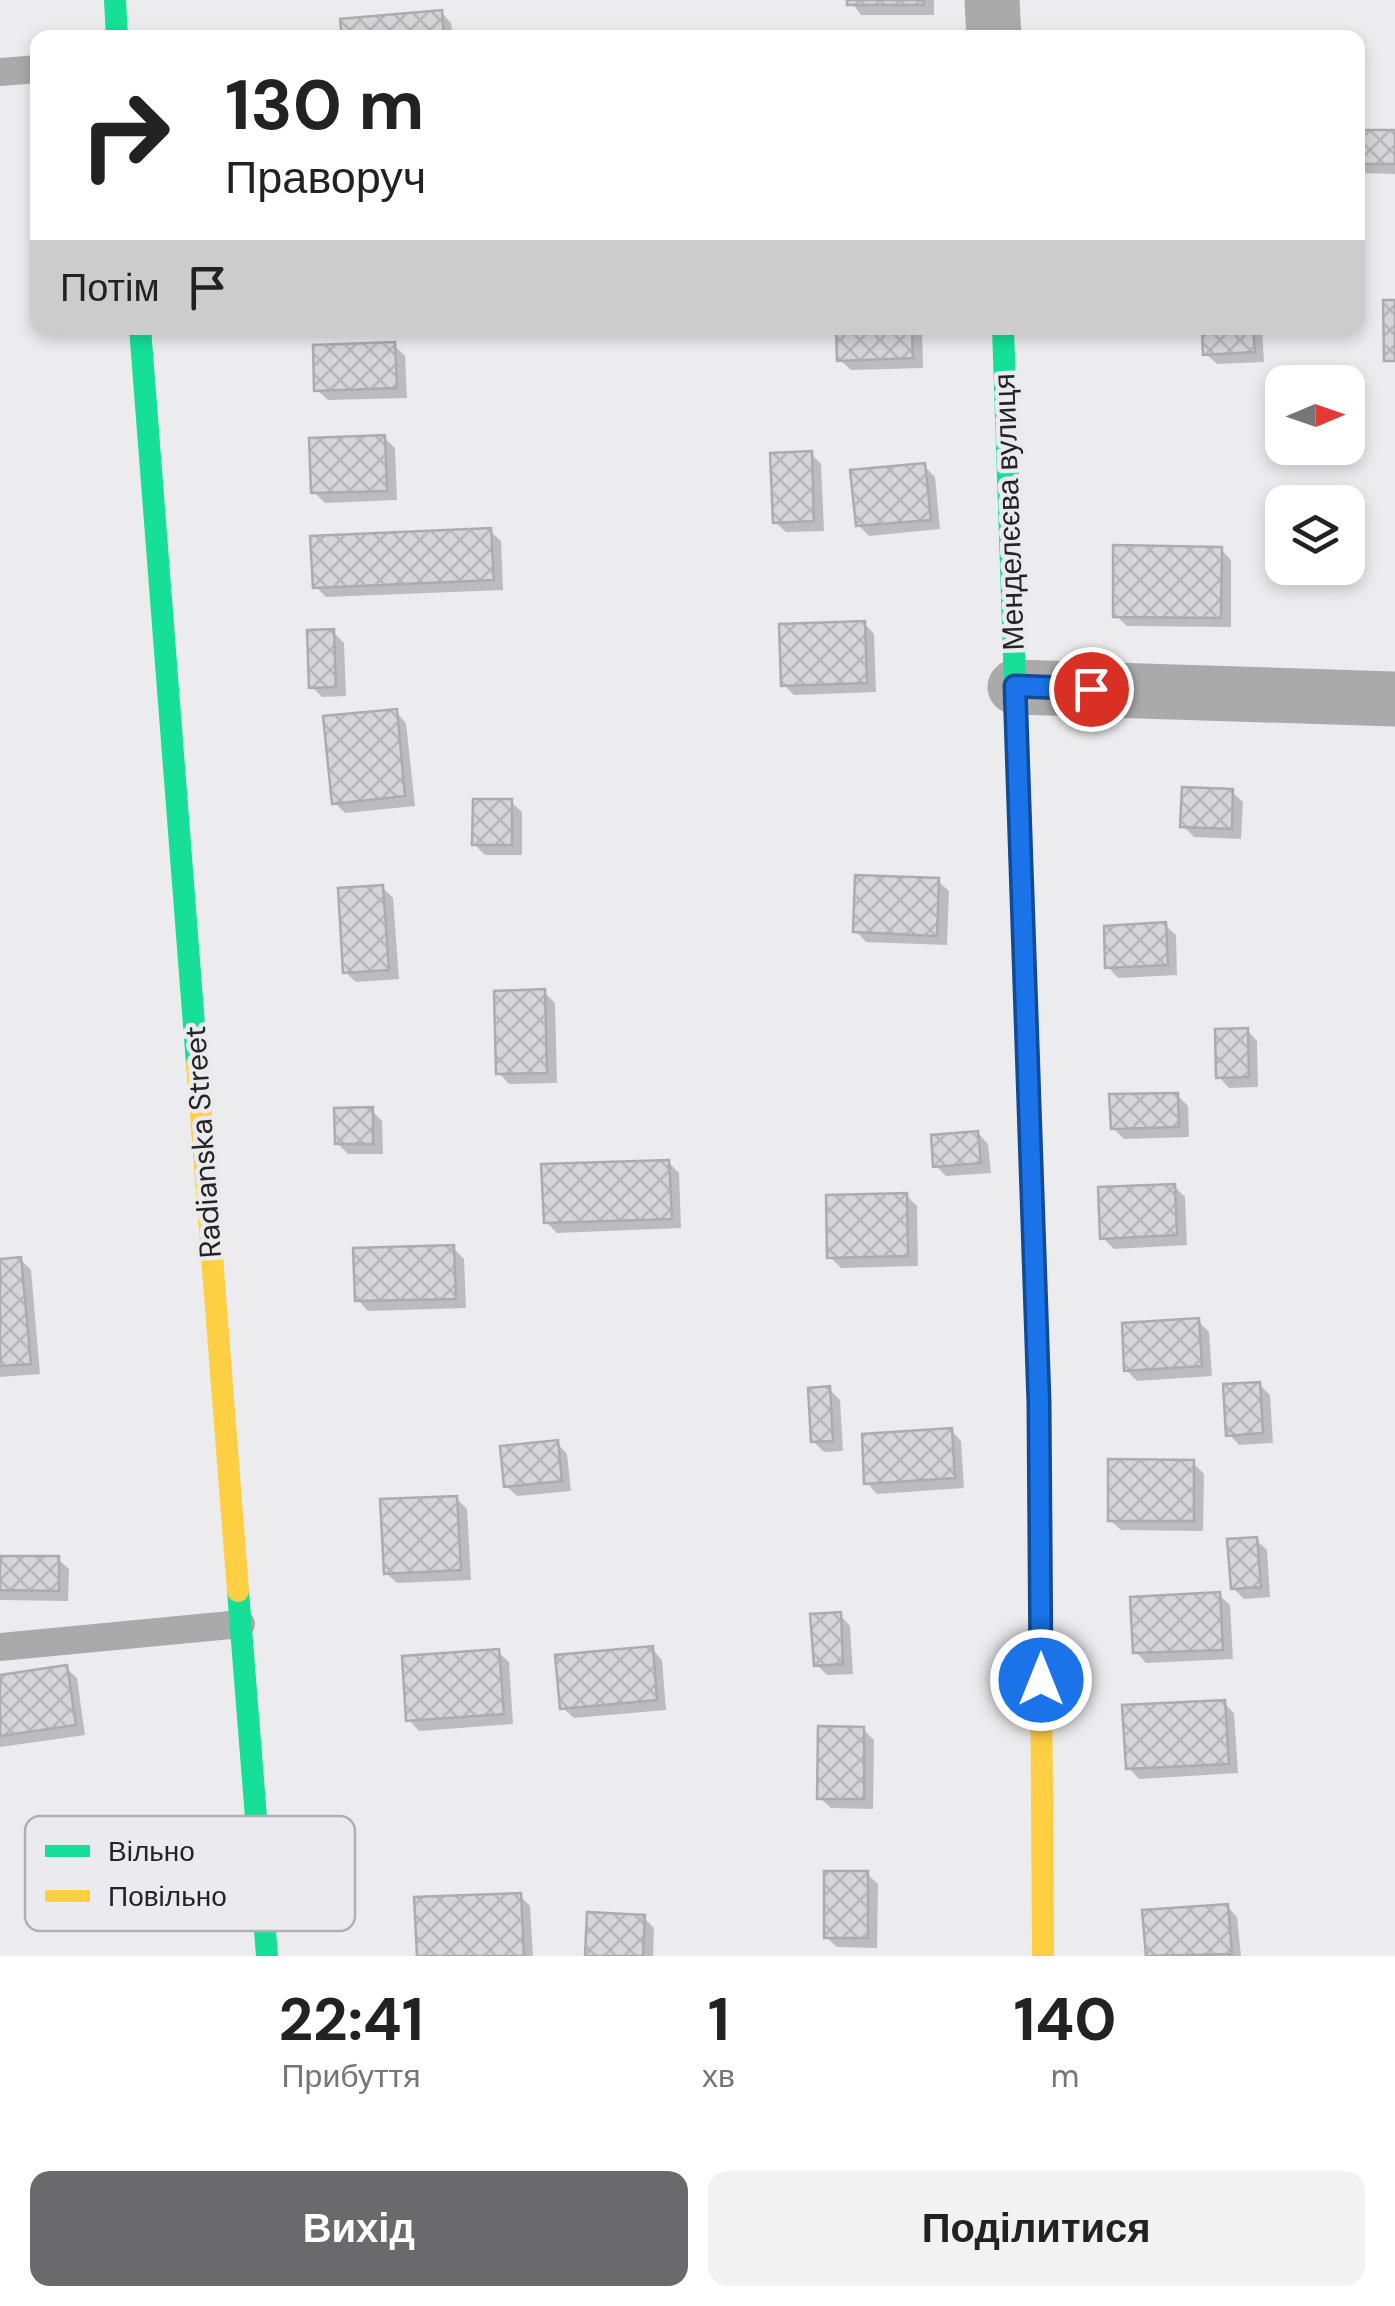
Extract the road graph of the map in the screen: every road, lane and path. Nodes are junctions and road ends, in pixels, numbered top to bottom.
1 (114, 0) edge
2 (992, 0) edge
3 (117, 30) edge
4 (994, 30) edge
5 (30, 70) edge
6 (0, 72) edge
7 (141, 335) edge
8 (1003, 335) edge
9 (1015, 686) junction
10 (1395, 698) edge
11 (241, 1624) junction
12 (0, 1648) edge
13 (256, 1816) edge
14 (265, 1931) edge
15 (267, 1956) edge
16 (1044, 1956) edge

1 - 3 street
2 - 4 street
5 - 6 lane
7 - 11 street, Radianska Street
8 - 9 street, Менделєєва вулиця
9 - 10 street
9 - 16 street, Менделєєва вулиця
11 - 12 lane
11 - 13 street, Radianska Street
14 - 15 street, Radianska Street

